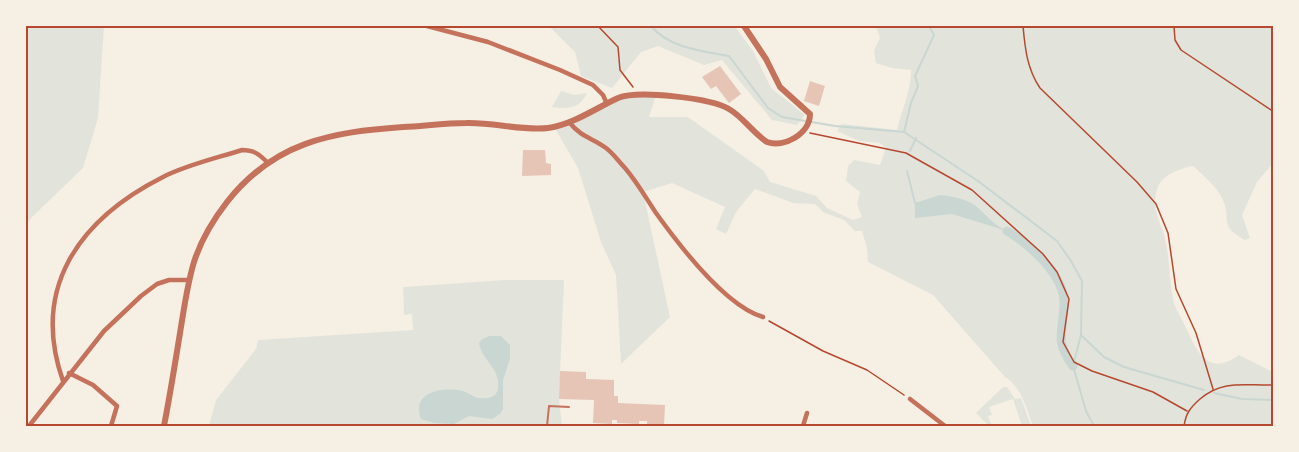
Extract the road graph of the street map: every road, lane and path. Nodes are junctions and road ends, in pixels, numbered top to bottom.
1 (427, 26) edge
2 (598, 26) edge
3 (744, 26) edge
4 (1023, 26) edge
5 (1174, 26) edge
6 (634, 94) junction
7 (607, 104) junction
8 (1274, 112) edge
9 (569, 122) junction
10 (806, 130) junction
11 (268, 163) junction
12 (189, 280) junction
13 (763, 317) joint
14 (69, 374) junction
15 (63, 381) junction
16 (1274, 385) edge
17 (1213, 389) junction
18 (910, 399) joint
19 (569, 407) dead end
20 (1187, 411) junction
21 (807, 412) dead end
22 (29, 426) edge
23 (111, 426) edge
24 (165, 426) edge
25 (548, 426) edge
26 (802, 426) edge
27 (945, 426) edge
28 (1184, 426) edge

1 - 7 street
2 - 6 path
3 - 10 street
4 - 17 path
5 - 8 path
6 - 7 street
6 - 10 street
7 - 9 street
9 - 11 street
9 - 13 street
10 - 20 path
11 - 12 street
11 - 15 street
12 - 14 street
12 - 24 street
13 - 18 path
14 - 15 street
14 - 23 street
15 - 22 street
16 - 17 path
17 - 20 path
18 - 27 street
19 - 25 lane
20 - 28 path
21 - 26 street

